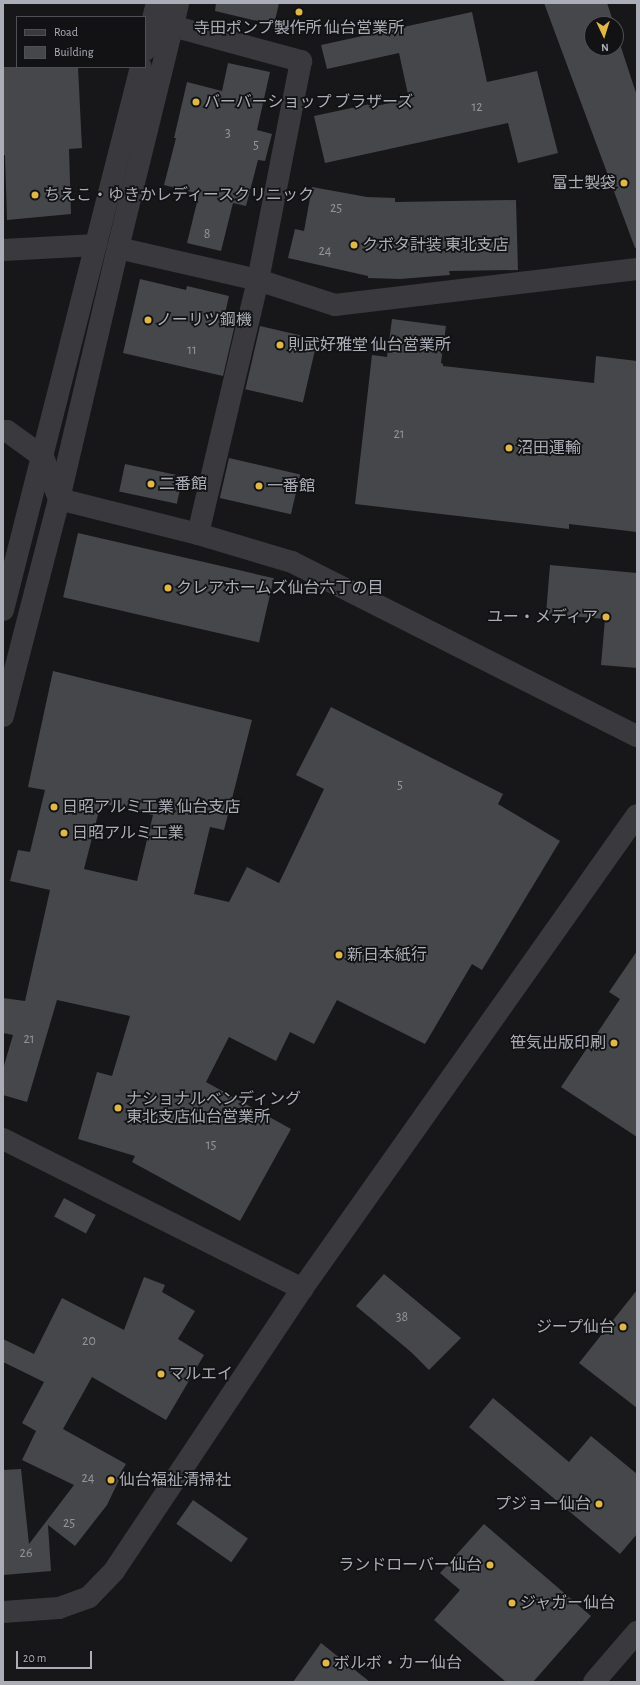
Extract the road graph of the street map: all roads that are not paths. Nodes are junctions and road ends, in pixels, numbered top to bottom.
1 (157, 3) edge
2 (178, 3) edge
3 (172, 26) junction
4 (146, 46) edge
5 (141, 68) edge
6 (96, 245) junction
7 (118, 248) junction
8 (3, 250) edge
9 (637, 269) edge
10 (258, 280) junction
11 (3, 431) edge
12 (43, 457) junction
13 (60, 499) junction
14 (198, 534) junction
15 (3, 610) edge
16 (3, 716) edge
17 (637, 736) edge
18 (637, 815) edge
19 (3, 1139) edge
20 (302, 1289) junction
21 (3, 1612) edge
22 (637, 1632) edge
23 (594, 1682) edge

1 - 4 street
2 - 3 street
3 - 7 street
3 - 10 street
5 - 6 street
6 - 8 street
6 - 12 street
7 - 10 street
7 - 13 street
9 - 10 street
10 - 14 street
11 - 12 street
12 - 13 street
12 - 15 street
13 - 14 street
13 - 16 street
14 - 17 street
18 - 20 street
19 - 20 street
20 - 21 street
22 - 23 street

